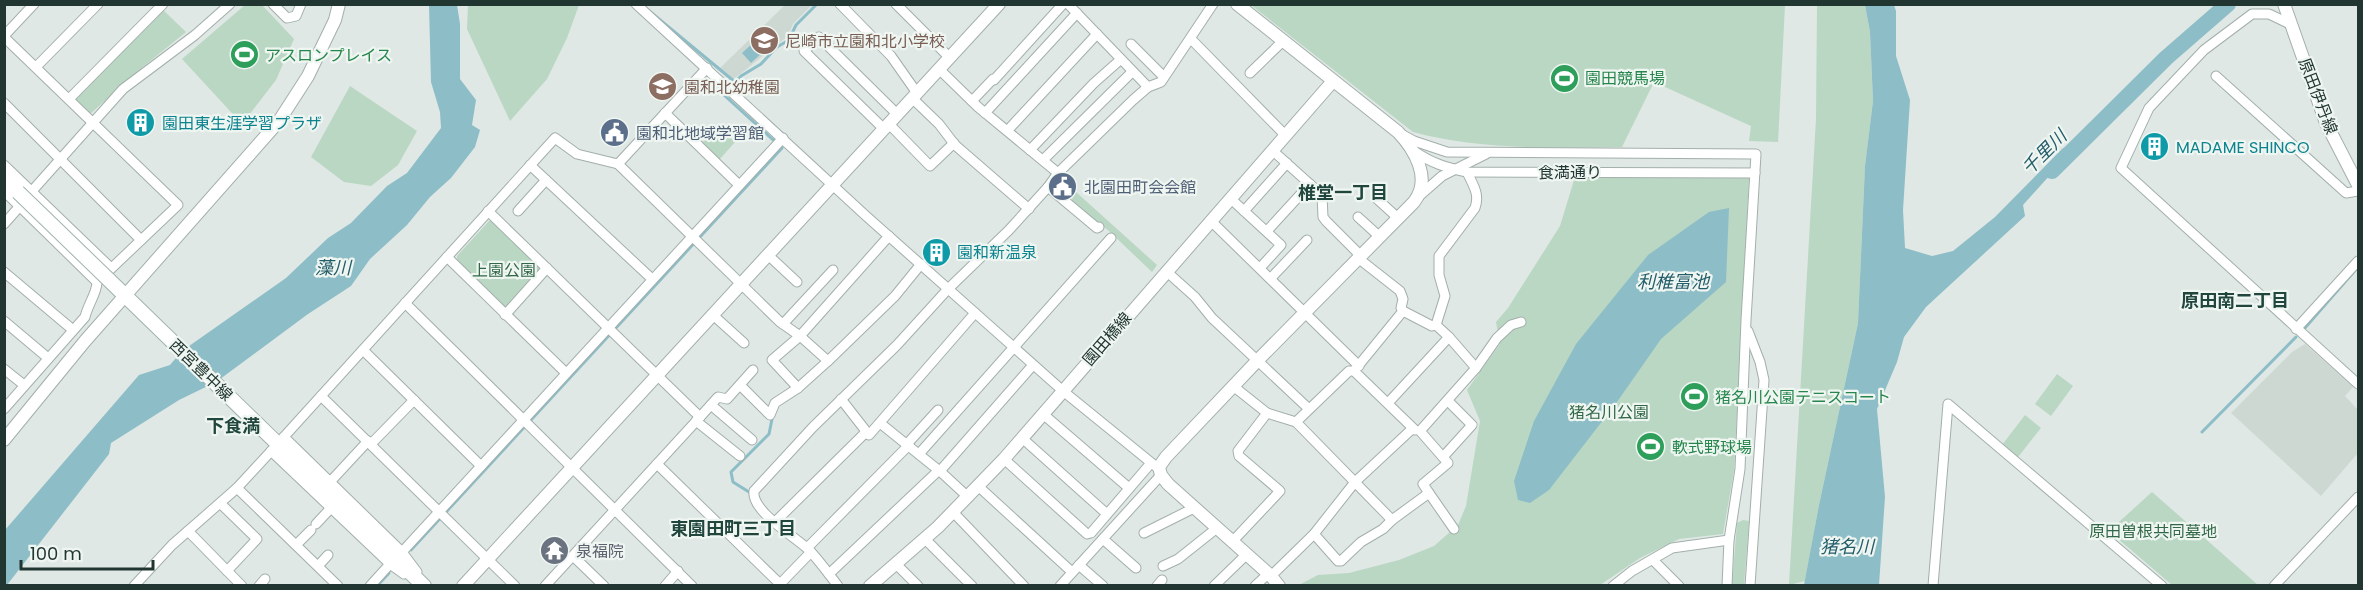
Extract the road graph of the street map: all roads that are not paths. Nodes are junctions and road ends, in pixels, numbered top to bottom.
1 (98, 4) edge
2 (163, 4) edge
3 (273, 4) edge
4 (301, 4) edge
5 (339, 4) edge
6 (636, 4) edge
7 (840, 4) edge
8 (896, 4) edge
9 (999, 4) edge
10 (1066, 4) edge
11 (1213, 4) edge
12 (1237, 4) edge
13 (2284, 4) edge
14 (31, 5) edge
15 (228, 5) edge
16 (1077, 13) junction
17 (2292, 25) junction
18 (1097, 34) junction
19 (4, 36) edge
20 (1191, 39) junction
21 (1283, 40) junction
22 (1131, 44) dead end
23 (950, 58) junction
24 (1120, 60) junction
25 (36, 68) junction
26 (707, 68) junction
27 (939, 69) junction
28 (1132, 72) junction
29 (1250, 73) dead end
30 (2216, 76) dead end
31 (1164, 77) junction
32 (1333, 81) junction
33 (1148, 87) junction
34 (914, 96) junction
35 (69, 99) junction
36 (972, 101) junction
37 (4, 103) edge
38 (665, 113) junction
39 (986, 113) junction
40 (890, 122) junction
41 (93, 123) junction
42 (1008, 130) junction
43 (1398, 132) junction
44 (1285, 135) junction
45 (779, 142) junction
46 (954, 143) junction
47 (1030, 150) junction
48 (1272, 150) junction
49 (1413, 150) junction
50 (1488, 153) junction
51 (60, 158) junction
52 (1043, 160) junction
53 (1287, 163) junction
54 (618, 164) junction
55 (4, 165) edge
56 (530, 165) junction
57 (1453, 169) junction
58 (1467, 172) junction
59 (1058, 173) junction
60 (1755, 173) junction
61 (4, 178) edge
62 (546, 180) junction
63 (1310, 184) junction
64 (2358, 184) edge
65 (739, 185) junction
66 (832, 185) junction
67 (1048, 187) junction
68 (2358, 191) edge
69 (19, 195) edge
70 (1418, 197) junction
71 (1230, 198) junction
72 (1376, 198) dead end
73 (1029, 208) junction
74 (488, 211) junction
75 (518, 211) dead end
76 (1244, 211) junction
77 (1358, 217) dead end
78 (1398, 218) junction
79 (1211, 221) junction
80 (4, 224) edge
81 (1099, 227) dead end
82 (1267, 231) junction
83 (889, 236) junction
84 (1380, 237) junction
85 (1111, 238) dead end
86 (696, 239) junction
87 (141, 240) junction
88 (1306, 240) dead end
89 (768, 255) junction
90 (447, 257) junction
91 (1360, 257) junction
92 (2358, 261) edge
93 (921, 264) junction
94 (547, 268) junction
95 (1260, 268) junction
96 (833, 270) dead end
97 (1167, 271) junction
98 (4, 272) edge
99 (105, 276) junction
100 (652, 279) junction
101 (1271, 279) junction
102 (797, 282) dead end
103 (742, 284) junction
104 (948, 289) junction
105 (129, 299) junction
106 (405, 303) junction
107 (1403, 311) junction
108 (1305, 312) junction
109 (975, 313) junction
110 (505, 315) junction
111 (713, 315) junction
112 (1746, 320) junction
113 (4, 321) edge
114 (1521, 322) dead end
115 (783, 324) junction
116 (1436, 325) junction
117 (2296, 329) junction
118 (73, 330) junction
119 (611, 330) junction
120 (800, 336) junction
121 (1449, 337) junction
122 (744, 343) dead end
123 (1013, 346) junction
124 (363, 350) junction
125 (48, 358) junction
126 (1258, 360) junction
127 (828, 361) junction
128 (1033, 365) junction
129 (1476, 368) junction
130 (4, 369) edge
131 (1356, 369) junction
132 (753, 370) dead end
133 (566, 373) junction
134 (656, 376) junction
135 (2358, 384) edge
136 (24, 385) junction
137 (740, 385) junction
138 (1233, 386) junction
139 (798, 388) junction
140 (1063, 391) junction
141 (321, 396) junction
142 (841, 399) junction
143 (414, 400) junction
144 (1448, 400) junction
145 (1388, 403) junction
146 (711, 405) junction
147 (4, 409) edge
148 (1309, 409) junction
149 (938, 410) dead end
150 (1267, 413) junction
151 (1043, 414) junction
152 (698, 419) junction
153 (526, 422) junction
154 (1296, 422) junction
155 (880, 423) junction
156 (1416, 430) junction
157 (865, 433) junction
158 (1022, 438) junction
159 (4, 440) edge
160 (752, 440) dead end
161 (370, 443) junction
162 (279, 445) junction
163 (908, 445) junction
164 (919, 454) junction
165 (740, 456) dead end
166 (1443, 456) junction
167 (1004, 459) junction
168 (657, 464) junction
169 (481, 466) junction
170 (572, 467) junction
171 (1157, 469) junction
172 (939, 471) junction
173 (1355, 482) junction
174 (326, 484) junction
175 (978, 486) junction
176 (237, 488) junction
177 (1130, 488) junction
178 (1429, 493) junction
179 (968, 497) junction
180 (2358, 497) edge
181 (221, 504) junction
182 (331, 508) junction
183 (1194, 508) junction
184 (615, 509) junction
185 (953, 512) junction
186 (441, 514) junction
187 (1107, 514) junction
188 (1392, 520) junction
189 (775, 522) junction
190 (1217, 528) junction
191 (1454, 529) dead end
192 (188, 531) junction
193 (1144, 533) dead end
194 (1314, 534) junction
195 (925, 538) junction
196 (1102, 539) junction
197 (1729, 540) junction
198 (1232, 542) junction
199 (296, 545) junction
200 (809, 550) junction
201 (402, 552) junction
202 (1247, 554) junction
203 (328, 555) dead end
204 (573, 556) junction
205 (487, 559) junction
206 (1653, 560) junction
207 (390, 564) junction
208 (896, 564) junction
209 (1079, 565) junction
210 (318, 566) junction
211 (1163, 566) dead end
212 (1136, 568) dead end
213 (227, 571) junction
214 (678, 571) junction
215 (1072, 572) junction
216 (829, 574) junction
217 (1273, 578) edge
218 (140, 583) edge
219 (1935, 583) edge
220 (1099, 584) edge
221 (242, 585) edge
222 (338, 585) edge
223 (370, 585) edge
224 (424, 585) edge
225 (463, 585) edge
226 (514, 585) edge
227 (545, 585) edge
228 (604, 585) edge
229 (664, 585) edge
230 (692, 585) edge
231 (779, 585) edge
232 (838, 585) edge
233 (870, 585) edge
234 (918, 585) edge
235 (972, 585) edge
236 (1024, 585) edge
237 (1060, 585) edge
238 (1214, 585) edge
239 (1256, 585) edge
240 (1613, 585) edge
241 (1679, 585) edge
242 (1727, 585) edge
243 (1750, 585) edge
244 (2162, 585) edge
245 (2274, 585) edge

1 - 25 street
2 - 35 street
3 - 4 street
5 - 105 street
6 - 26 street
7 - 34 street
8 - 23 street
9 - 23 street
10 - 16 street
10 - 36 street
11 - 20 street
12 - 21 street, 食満通り
13 - 17 street, 原田伊丹線
14 - 19 street
15 - 41 street
16 - 18 street
16 - 39 street
17 - 64 street, 原田伊丹線
17 - 117 street
18 - 24 street
18 - 42 street
19 - 25 street
20 - 31 street
20 - 44 street
21 - 29 street
21 - 32 street, 食満通り
22 - 31 street
23 - 27 street
24 - 28 street
24 - 47 street
25 - 35 street
26 - 38 street
26 - 45 street
27 - 34 street
27 - 36 street
28 - 33 street
28 - 52 street
30 - 68 street
31 - 33 street
32 - 43 street, 食満通り
32 - 44 street, 園田橋線
33 - 59 street
34 - 40 street
34 - 46 street
35 - 41 street
36 - 39 street
37 - 51 street
38 - 54 street
38 - 65 street
39 - 42 street
40 - 40 street
40 - 46 street
40 - 66 street
41 - 51 street
41 - 87 street
42 - 47 street
43 - 49 street, 食満通り
43 - 50 street, 食満通り
44 - 48 street, 園田橋線
45 - 65 street
45 - 66 street
46 - 73 street
47 - 52 street
48 - 53 street
48 - 71 street, 園田橋線
49 - 57 street, 食満通り
49 - 70 street
50 - 57 street
50 - 60 street, 食満通り
51 - 69 street
51 - 87 street
52 - 59 street
53 - 63 street
53 - 76 street
54 - 56 street
54 - 86 street
55 - 69 street
56 - 62 street
56 - 74 street
57 - 58 street, 食満通り
57 - 70 street
58 - 60 street, 食満通り
58 - 116 street
59 - 67 street
60 - 112 street
61 - 69 main road, 西宮豊中線
62 - 75 street
62 - 100 street
63 - 82 street
63 - 91 street
65 - 86 street
66 - 83 street
66 - 89 street
67 - 73 street
67 - 81 street
69 - 80 street
69 - 99 main road, 西宮豊中線, bridge
70 - 78 street
71 - 76 street
71 - 79 street, 園田橋線
72 - 78 street
73 - 104 street
74 - 90 street
74 - 94 street
76 - 82 street
77 - 84 street
78 - 84 street
79 - 95 street
79 - 97 street, 園田橋線
82 - 95 street
83 - 93 street
83 - 120 street
84 - 91 street
85 - 123 street
86 - 100 street
86 - 103 street
87 - 99 street
88 - 101 street
89 - 102 street
89 - 103 street
90 - 106 street
90 - 110 street
91 - 107 street
91 - 108 street
92 - 117 street
93 - 104 street
93 - 127 street
94 - 110 street
94 - 119 street
95 - 101 street
96 - 115 street
97 - 126 street
97 - 140 street, 園田橋線
98 - 118 street
99 - 105 main road, 西宮豊中線
99 - 118 street
100 - 119 street
101 - 108 street
103 - 111 street
103 - 115 street
104 - 109 street
104 - 142 street
105 - 159 street
105 - 162 main road, 西宮豊中線
106 - 124 street
106 - 153 street
107 - 116 street
107 - 131 street
108 - 126 street
108 - 131 street
109 - 123 street
109 - 155 street
110 - 133 street
111 - 122 street
111 - 134 street
112 - 197 street
112 - 243 street
113 - 125 street
114 - 129 street
115 - 120 street
116 - 121 street
117 - 135 street
118 - 125 street
119 - 133 street
119 - 134 street
120 - 127 street
120 - 139 street
121 - 129 street
121 - 145 street
123 - 128 street
123 - 164 street
124 - 141 street
124 - 143 street
125 - 136 street
126 - 138 street
126 - 148 street
127 - 139 street
128 - 140 street
128 - 172 street
129 - 144 street
130 - 136 street
131 - 145 street
131 - 148 street
132 - 137 street
133 - 153 street
134 - 152 street
134 - 170 street
136 - 147 street
137 - 139 street
137 - 146 street
138 - 150 street
138 - 171 street
140 - 151 street, 園田橋線
140 - 171 street
141 - 161 street
141 - 162 street
142 - 157 street
142 - 189 street
143 - 161 street
143 - 169 street
144 - 156 street
144 - 166 street
145 - 156 street
146 - 152 street
146 - 160 street
148 - 154 street
149 - 163 street
150 - 154 street
150 - 198 street
151 - 158 street, 園田橋線
151 - 177 street
152 - 165 street
152 - 168 street
153 - 169 street
153 - 170 street
154 - 173 street
155 - 157 street
155 - 163 street
156 - 166 street
156 - 173 street
157 - 189 street
158 - 167 street, 園田橋線
158 - 187 street
161 - 174 street
161 - 186 street
162 - 174 main road, 西宮豊中線
162 - 176 street
162 - 182 street
163 - 164 street
163 - 200 street
164 - 172 street
166 - 178 street
167 - 175 street, 園田橋線
167 - 187 street
168 - 184 street
168 - 231 street
169 - 186 street
170 - 184 street
170 - 205 street
171 - 177 street
171 - 183 street
171 - 196 street
172 - 179 street
172 - 216 street
173 - 188 street
173 - 194 street
174 - 201 street
174 - 224 main road, 西宮豊中線
175 - 179 street, 園田橋線
175 - 215 street
176 - 181 street
176 - 199 street
177 - 187 street
178 - 188 street
178 - 191 street
179 - 185 street, 園田橋線
180 - 245 street
181 - 192 street
181 - 213 street
182 - 199 street
182 - 207 street
183 - 190 street
183 - 193 street
184 - 204 street
184 - 214 street
185 - 195 street, 園田橋線
185 - 236 street
186 - 201 street
186 - 205 street
188 - 194 street
189 - 200 street
190 - 198 street
190 - 211 street
192 - 213 street
192 - 218 street
194 - 217 street
195 - 208 street, 園田橋線
195 - 235 street
196 - 209 street
196 - 212 street
197 - 206 street
197 - 242 street
198 - 202 street
199 - 210 street
200 - 216 street
200 - 231 street
201 - 224 street
202 - 217 street
202 - 238 street
203 - 210 street
204 - 227 street
204 - 228 street
205 - 225 street
205 - 226 street
206 - 240 street
206 - 241 street
207 - 223 street
207 - 224 street
208 - 233 street, 園田橋線
208 - 234 street
209 - 215 street
209 - 220 street
210 - 222 street
213 - 221 street
214 - 229 street
214 - 230 street
215 - 237 street
216 - 232 street
217 - 239 street
219 - 244 street

